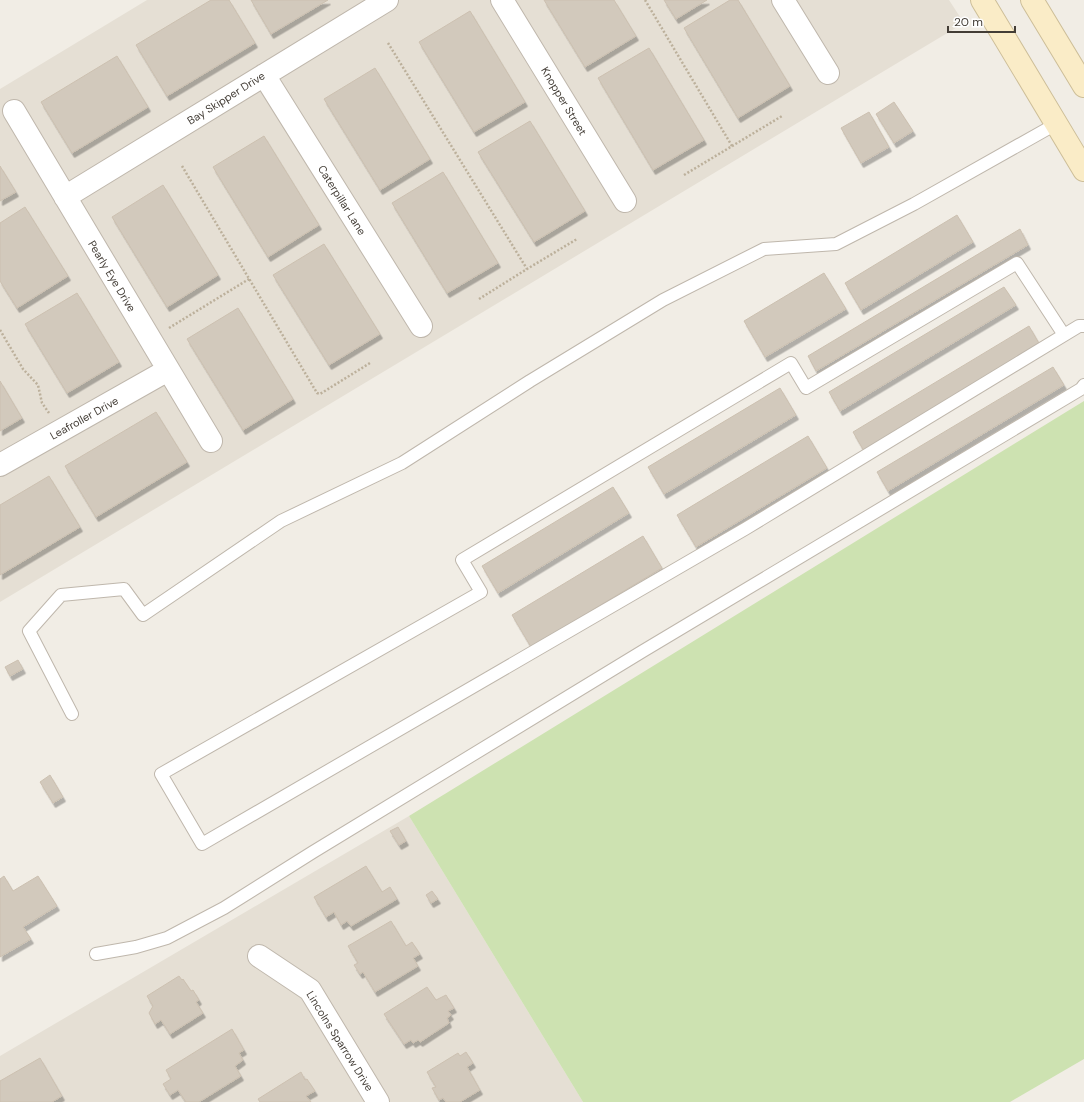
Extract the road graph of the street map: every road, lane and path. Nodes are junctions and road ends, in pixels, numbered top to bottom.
1 (388, 0) edge
2 (502, 0) edge
3 (645, 0) edge
4 (783, 0) edge
5 (982, 0) edge
6 (1032, 0) edge
7 (388, 43) dead end
8 (828, 73) dead end
9 (264, 75) junction
10 (1084, 86) edge
11 (14, 111) dead end
12 (782, 116) dead end
13 (1056, 124) junction
14 (732, 146) junction
15 (182, 166) dead end
16 (1084, 170) edge
17 (684, 175) dead end
18 (65, 197) junction
19 (625, 201) dead end
20 (577, 240) dead end
21 (527, 269) junction
22 (249, 279) junction
23 (478, 299) dead end
24 (420, 326) dead end
25 (1084, 326) edge
26 (0, 330) edge
27 (166, 330) dead end
28 (1064, 335) junction
29 (370, 364) dead end
30 (168, 370) junction
31 (1084, 385) edge
32 (49, 414) dead end
33 (211, 441) dead end
34 (0, 465) edge
35 (72, 714) dead end
36 (96, 954) dead end
37 (259, 956) dead end
38 (378, 1102) edge

1 - 9 street, Bay Skipper Drive
2 - 19 street, Knopper Street
3 - 14 path
4 - 8 street
5 - 13 main road
6 - 10 main road
7 - 21 path
9 - 18 street, Bay Skipper Drive
9 - 24 street, Caterpillar Lane
11 - 18 street, Pearly Eye Drive
12 - 14 path
13 - 16 main road
13 - 35 lane
14 - 17 path
15 - 22 path
18 - 30 street, Pearly Eye Drive
20 - 21 path
21 - 23 path
22 - 27 path
22 - 29 path
25 - 28 lane
26 - 32 path
28 - 28 lane
30 - 33 street, Pearly Eye Drive
30 - 34 street, Leafroller Drive
31 - 36 lane
37 - 38 street, Lincolns Sparrow Drive

